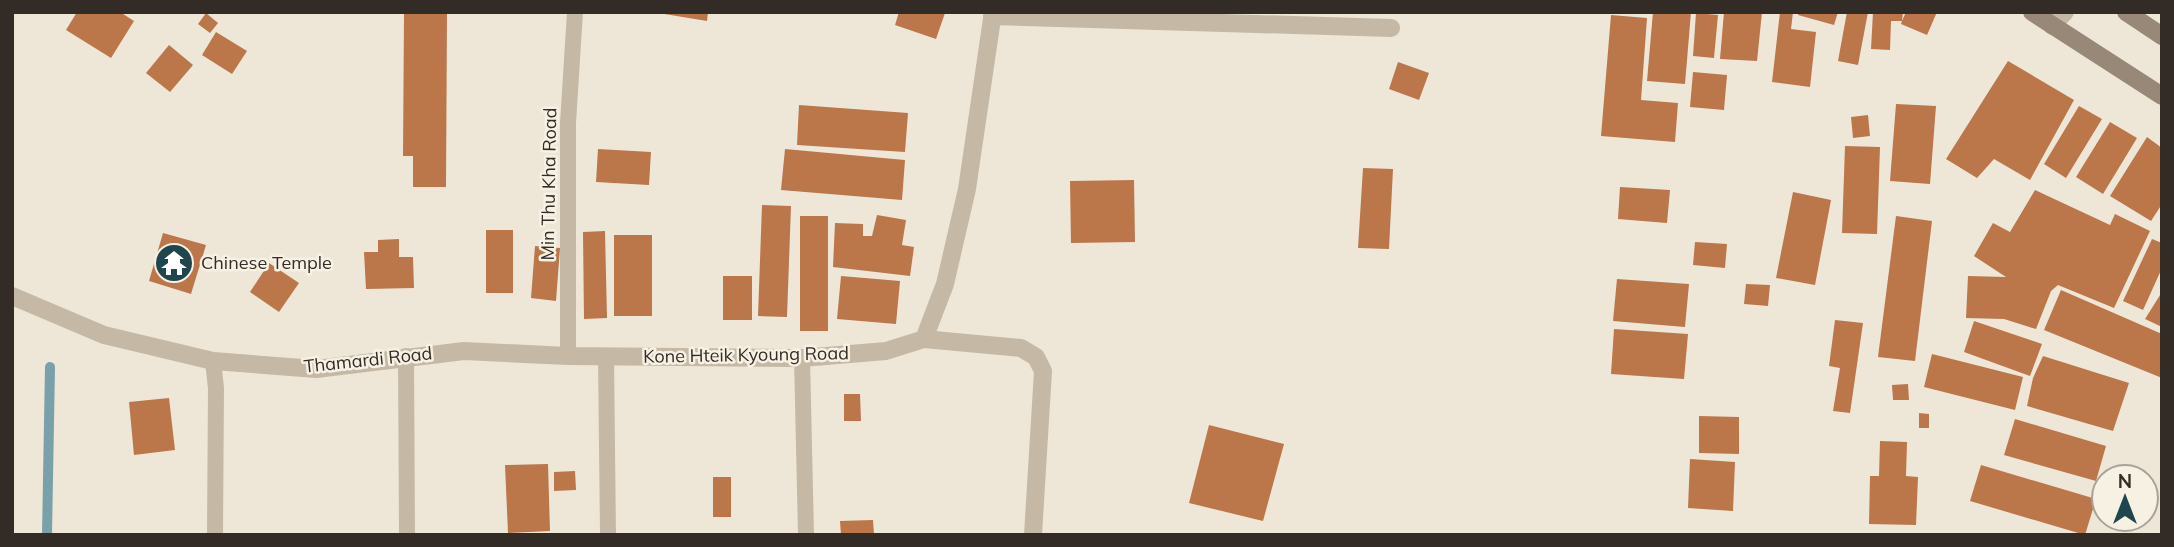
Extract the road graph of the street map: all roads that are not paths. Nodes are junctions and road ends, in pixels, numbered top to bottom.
1 (575, 12) edge
2 (2032, 12) edge
3 (2126, 12) edge
4 (993, 14) edge
5 (2058, 19) edge
6 (1391, 28) dead end
7 (2162, 36) edge
8 (2162, 96) edge
9 (12, 296) edge
10 (924, 339) junction
11 (406, 356) junction
12 (568, 356) junction
13 (606, 357) junction
14 (802, 358) junction
15 (214, 361) junction
16 (215, 535) edge
17 (407, 535) edge
18 (608, 535) edge
19 (806, 535) edge
20 (1033, 535) edge

1 - 12 lane, Min Thu Kha Road
2 - 5 main road
3 - 7 main road
4 - 6 street
4 - 10 street
5 - 8 main road
9 - 15 street, Thamardi Road
10 - 14 street, Kone Hteik Kyoung Road
10 - 20 street
11 - 12 street, Thamardi Road
11 - 15 street, Thamardi Road
11 - 17 lane
12 - 13 street, Kone Hteik Kyoung Road
13 - 14 street, Kone Hteik Kyoung Road
13 - 18 lane
14 - 19 lane
15 - 16 lane

